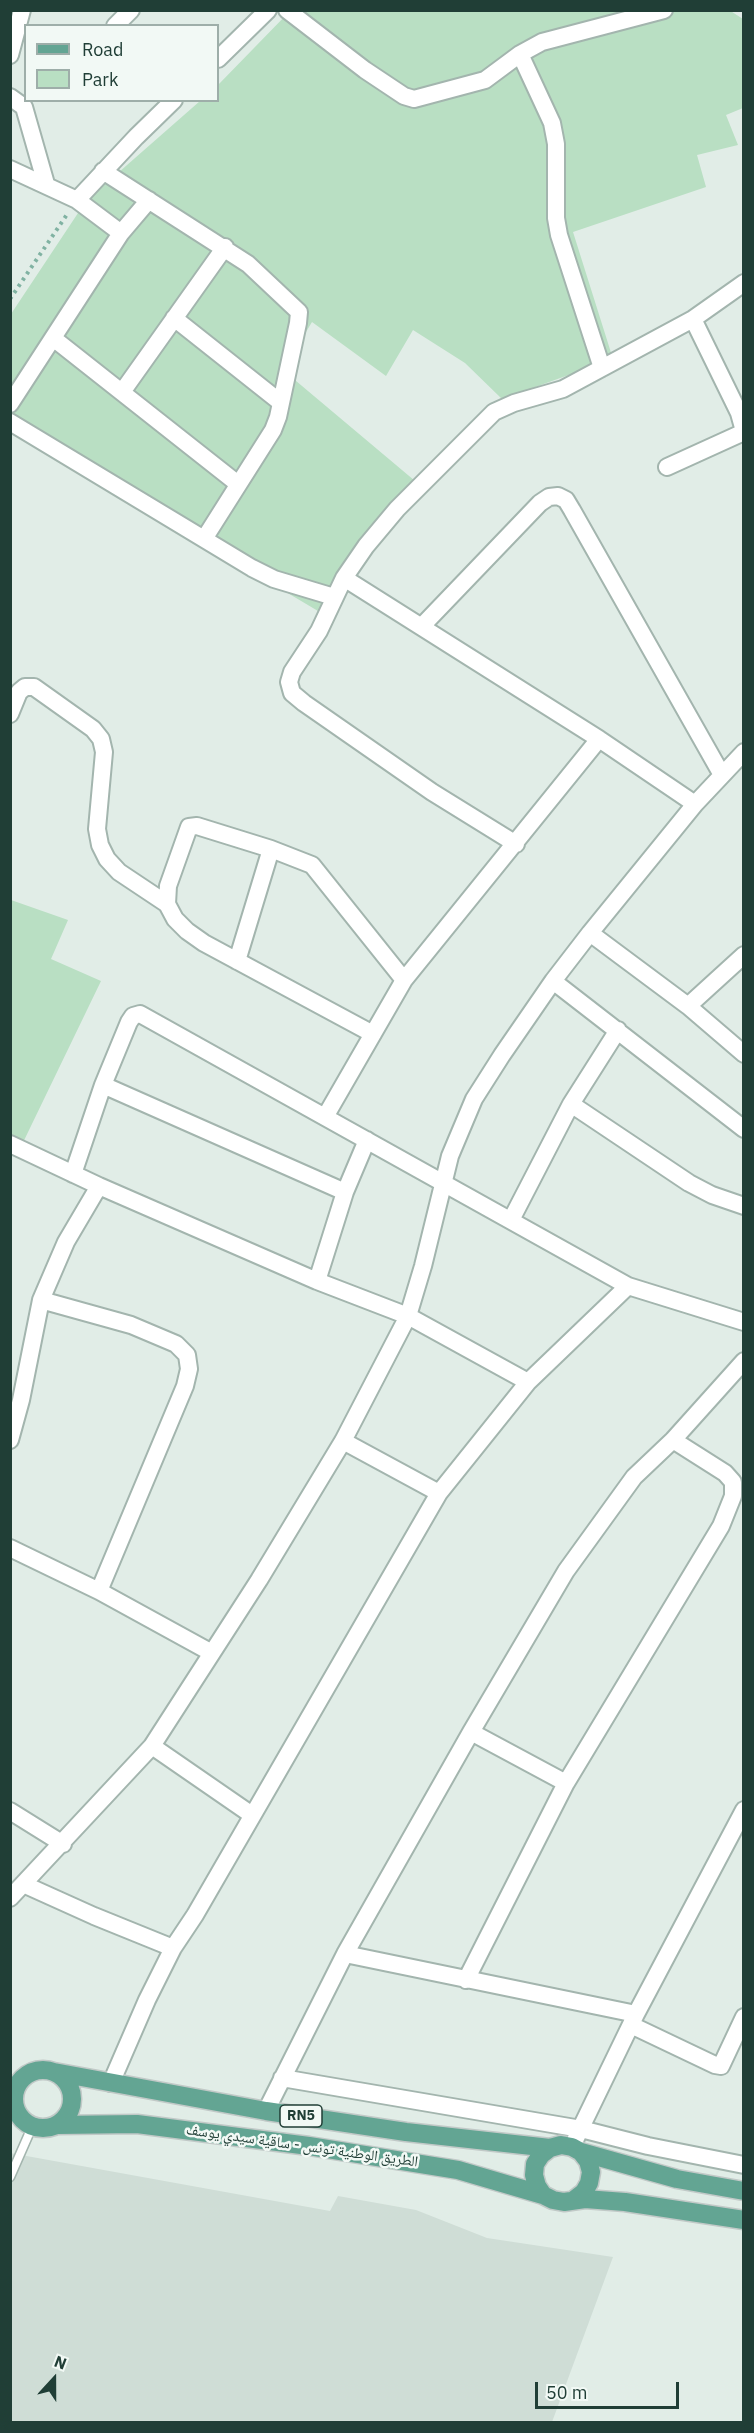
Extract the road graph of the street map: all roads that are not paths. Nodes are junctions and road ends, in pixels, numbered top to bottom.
1 (22, 10) edge
2 (131, 10) edge
3 (287, 10) edge
4 (664, 10) edge
5 (264, 12) edge
6 (118, 24) edge
7 (520, 54) junction
8 (10, 55) edge
9 (219, 58) edge
10 (22, 101) edge
11 (172, 102) edge
12 (10, 169) edge
13 (104, 171) junction
14 (46, 184) junction
15 (77, 200) junction
16 (149, 200) junction
17 (121, 233) junction
18 (225, 247) junction
19 (744, 284) edge
20 (174, 318) junction
21 (693, 320) junction
22 (53, 338) junction
23 (602, 368) junction
24 (122, 392) junction
25 (744, 394) edge
26 (280, 402) junction
27 (10, 404) edge
28 (740, 413) junction
29 (10, 422) edge
30 (744, 431) edge
31 (667, 467) dead end
32 (238, 484) junction
33 (204, 539) junction
34 (344, 578) junction
35 (334, 597) junction
36 (422, 626) junction
37 (10, 714) edge
38 (599, 739) junction
39 (744, 752) edge
40 (722, 775) junction
41 (694, 804) junction
42 (516, 844) junction
43 (271, 849) junction
44 (167, 904) junction
45 (590, 933) junction
46 (744, 955) edge
47 (237, 961) junction
48 (404, 980) junction
49 (553, 981) junction
50 (688, 1006) junction
51 (618, 1030) junction
52 (373, 1034) junction
53 (744, 1054) edge
54 (104, 1085) junction
55 (572, 1104) junction
56 (325, 1117) junction
57 (744, 1129) edge
58 (367, 1140) junction
59 (10, 1144) edge
60 (73, 1174) junction
61 (442, 1184) junction
62 (99, 1186) junction
63 (345, 1192) junction
64 (744, 1206) edge
65 (511, 1220) junction
66 (318, 1281) junction
67 (628, 1286) junction
68 (41, 1300) junction
69 (408, 1316) junction
70 (744, 1322) edge
71 (744, 1360) edge
72 (528, 1382) junction
73 (10, 1440) edge
74 (673, 1440) junction
75 (344, 1441) junction
76 (438, 1493) junction
77 (10, 1548) edge
78 (99, 1591) junction
79 (212, 1653) junction
80 (471, 1732) junction
81 (152, 1746) junction
82 (566, 1783) junction
83 (744, 1810) edge
84 (10, 1811) edge
85 (252, 1815) junction
86 (63, 1844) junction
87 (23, 1884) junction
88 (10, 1898) edge
89 (173, 1948) junction
90 (345, 1954) junction
91 (466, 1980) junction
92 (744, 2017) edge
93 (634, 2020) junction
94 (10, 2071) edge
95 (46, 2071) junction
96 (282, 2078) junction
97 (111, 2083) junction
98 (266, 2111) junction
99 (21, 2121) edge
100 (57, 2125) junction
101 (580, 2129) junction
102 (550, 2148) junction
103 (577, 2149) junction
104 (744, 2165) edge
105 (10, 2177) edge
106 (744, 2191) edge
107 (543, 2195) junction
108 (575, 2199) junction
109 (744, 2220) edge

1 - 8 street
2 - 6 street
3 - 7 street
4 - 7 street
5 - 9 street
7 - 23 street
10 - 14 street
11 - 13 street
12 - 14 street
13 - 15 street
13 - 16 street
14 - 15 street
15 - 17 street
16 - 17 street
16 - 18 street
17 - 22 street
18 - 20 street
18 - 26 street
19 - 21 street
20 - 24 street
20 - 26 street
21 - 23 street
21 - 28 street
22 - 24 street
22 - 27 street
23 - 34 street
24 - 32 street
25 - 28 street
26 - 32 street
28 - 30 street
29 - 33 street
30 - 31 street
32 - 33 street
33 - 35 street
34 - 35 street
34 - 36 street
35 - 42 street
36 - 38 street
36 - 40 street
37 - 44 street
38 - 41 street
38 - 42 street
39 - 40 street
40 - 41 street
41 - 45 street
42 - 48 street
43 - 44 street
43 - 47 street
43 - 48 street
44 - 47 street
45 - 49 street
45 - 50 street
46 - 50 street
47 - 52 street
48 - 52 street
49 - 51 street
49 - 61 street
50 - 53 street
51 - 55 street
51 - 57 street
52 - 56 street
54 - 56 street
54 - 60 street
54 - 63 street
55 - 64 street
55 - 65 street
56 - 58 street
58 - 61 street
58 - 63 street
59 - 60 street
60 - 62 street
61 - 65 street
61 - 69 street
62 - 66 street
62 - 68 street
63 - 66 street
65 - 67 street
66 - 69 street
67 - 70 street
67 - 72 street
68 - 73 street
68 - 78 street
69 - 72 street
69 - 75 street
71 - 74 street
72 - 76 street
74 - 80 street
74 - 82 street
75 - 76 street
75 - 79 street
76 - 85 street
77 - 78 street
78 - 79 street
79 - 81 street
80 - 82 street
80 - 90 street
81 - 85 street
81 - 86 street
82 - 91 street
83 - 93 street
84 - 86 street
85 - 89 street
86 - 87 street
87 - 88 street
87 - 89 street
89 - 97 street
90 - 91 street
90 - 96 street
91 - 93 street
92 - 93 street
93 - 101 street
94 - 95 main road, الطريق الوطنية تونس - ساقية سيدي يوسف / RN5
95 - 97 main road, الطريق الوطنية تونس - ساقية سيدي يوسف / RN5
95 - 99 main road
95 - 100 main road
96 - 98 street
96 - 101 street
97 - 98 main road, الطريق الوطنية تونس - ساقية سيدي يوسف / RN5
98 - 102 main road, الطريق الوطنية تونس - ساقية سيدي يوسف / RN5
99 - 100 main road, RN5
99 - 105 lane
100 - 107 main road, الطريق الوطنية تونس - ساقية سيدي يوسف / RN5
101 - 103 street
101 - 104 street
102 - 103 main road, RN5
102 - 107 main road
103 - 106 main road, RN5
103 - 108 main road
107 - 108 main road, RN5
108 - 109 main road, RN5

